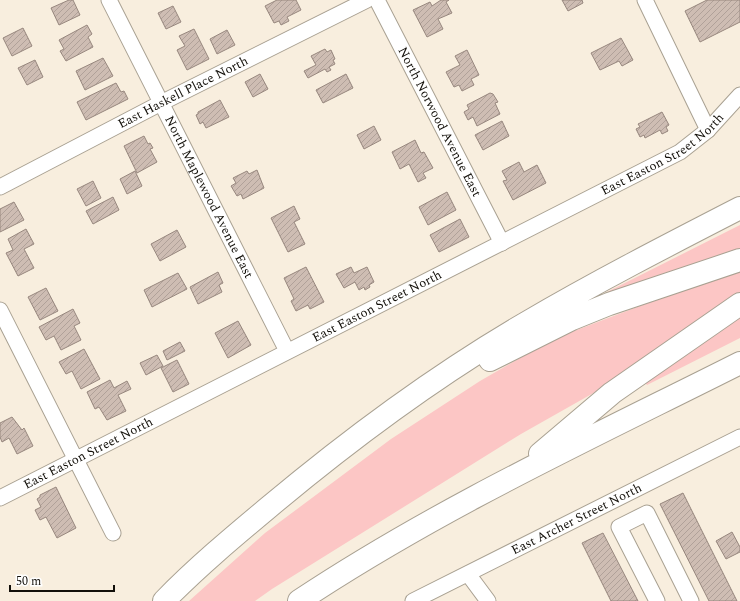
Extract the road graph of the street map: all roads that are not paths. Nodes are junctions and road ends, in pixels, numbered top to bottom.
1 (109, 0) edge
2 (367, 0) edge
3 (377, 0) edge
4 (645, 0) edge
5 (740, 95) edge
6 (161, 103) junction
7 (708, 130) junction
8 (0, 187) edge
9 (740, 208) edge
10 (502, 243) junction
11 (740, 260) edge
12 (740, 304) edge
13 (0, 310) edge
14 (287, 351) junction
15 (740, 363) edge
16 (405, 402) junction
17 (740, 437) edge
18 (76, 459) junction
19 (512, 478) junction
20 (627, 495) junction
21 (0, 498) edge
22 (639, 517) junction
23 (113, 533) dead end
24 (468, 574) junction
25 (164, 601) edge
26 (299, 601) edge
27 (413, 601) edge
28 (488, 601) edge
29 (657, 601) edge
30 (691, 601) edge

1 - 6 street, North Maplewood Avenue East
2 - 6 street, East Haskell Place North
3 - 10 street, North Norwood Avenue East
4 - 7 street
5 - 7 street, East Easton Street North
6 - 8 street, East Haskell Place North
6 - 14 street, North Maplewood Avenue East
7 - 10 street, East Easton Street North
9 - 16 highway
10 - 14 street, East Easton Street North
11 - 16 highway
12 - 19 highway
13 - 18 street
14 - 18 street, East Easton Street North
15 - 19 highway
16 - 25 highway
17 - 20 street, East Archer Street North
18 - 21 street, East Easton Street North
18 - 23 street
19 - 26 highway
20 - 22 street
20 - 24 street, East Archer Street North
22 - 29 street
22 - 30 street
24 - 27 street, East Archer Street North
24 - 28 street

